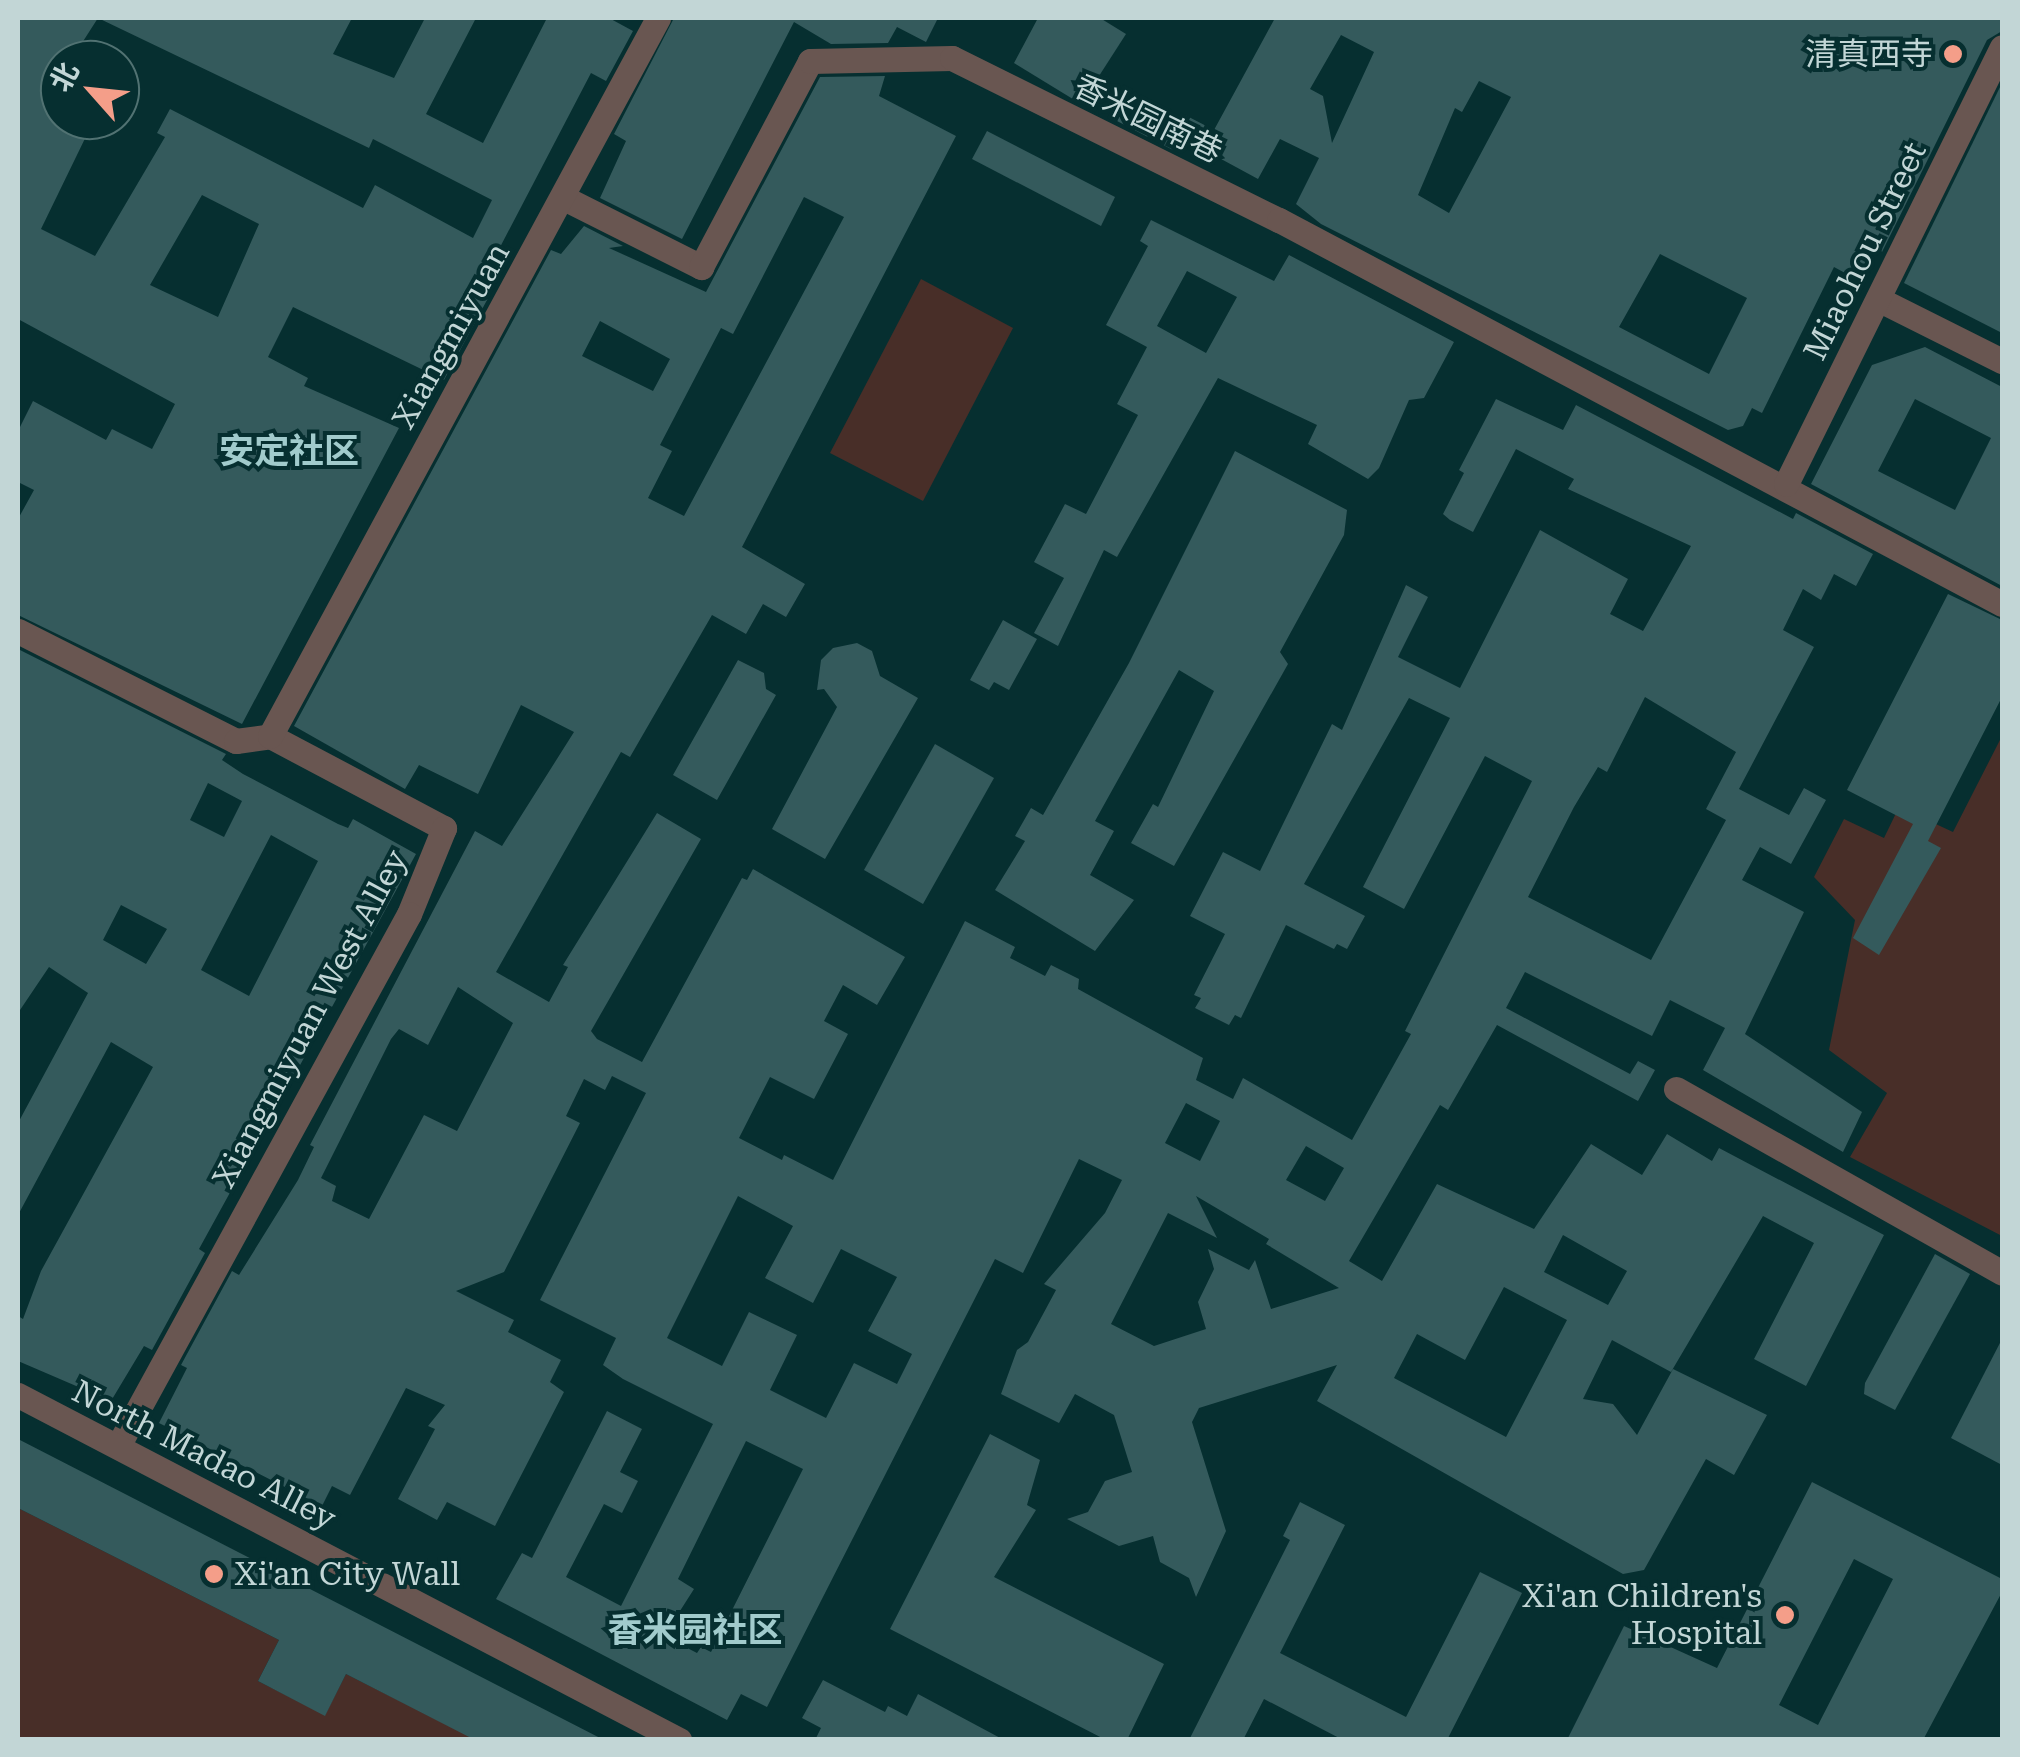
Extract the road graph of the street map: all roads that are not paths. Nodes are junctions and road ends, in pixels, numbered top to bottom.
1 (658, 18) edge
2 (2002, 47) edge
3 (562, 197) junction
4 (1878, 299) junction
5 (2002, 361) edge
6 (1786, 484) junction
7 (2002, 604) edge
8 (18, 630) edge
9 (270, 736) junction
10 (1676, 1090) dead end
11 (2002, 1272) edge
12 (18, 1395) edge
13 (118, 1446) junction
14 (679, 1740) edge

1 - 3 street, Xiangmiyuan
2 - 4 street, Miaohou Street
3 - 6 street, 香米园南巷
3 - 9 street, Xiangmiyuan
4 - 5 street
4 - 6 street, Miaohou Street
6 - 7 street
8 - 9 street, Xiangmiyuan West Alley
9 - 13 street, Xiangmiyuan West Alley
10 - 11 street
12 - 13 street, North Madao Alley
13 - 14 street, North Madao Alley

